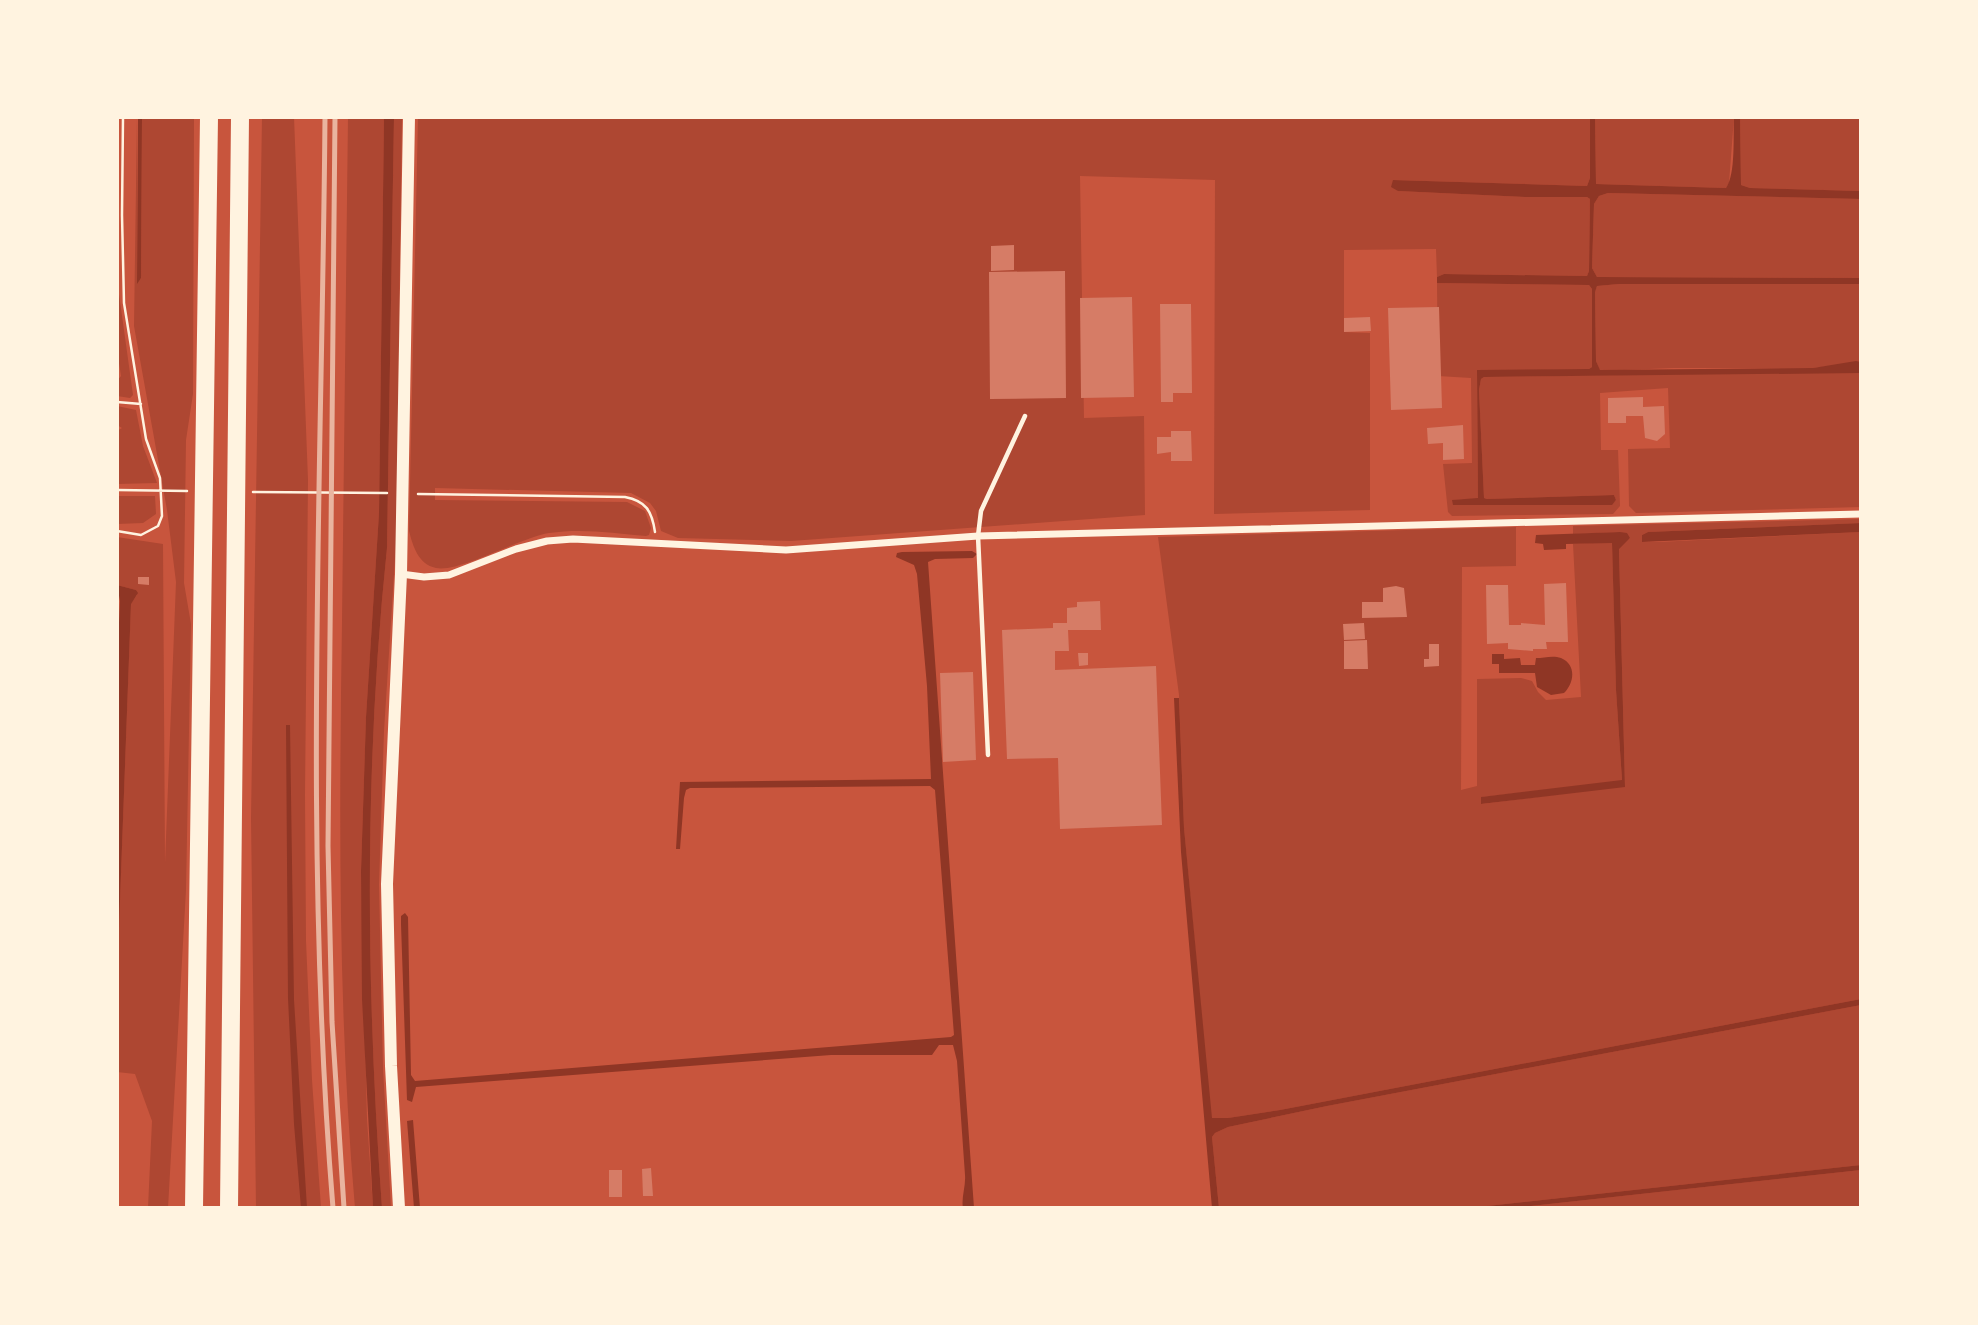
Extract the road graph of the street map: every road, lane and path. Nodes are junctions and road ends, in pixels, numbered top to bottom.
1 (123, 117) edge
2 (209, 117) edge
3 (240, 117) edge
4 (409, 117) edge
5 (118, 401) edge
6 (141, 404) junction
7 (1025, 416) dead end
8 (117, 490) edge
9 (197, 491) dead end
10 (253, 492) dead end
11 (392, 494) dead end
12 (406, 494) dead end
13 (1861, 514) edge
14 (117, 531) edge
15 (978, 536) junction
16 (657, 542) junction
17 (401, 574) junction
18 (989, 755) dead end
19 (194, 1208) edge
20 (229, 1208) edge
21 (399, 1208) edge

1 - 6 path
2 - 19 highway
3 - 20 highway
4 - 17 street
5 - 6 path
6 - 14 path
7 - 15 lane
8 - 9 path
10 - 11 path
12 - 16 path
13 - 15 street
15 - 16 street
15 - 18 lane
16 - 17 street
17 - 21 street

